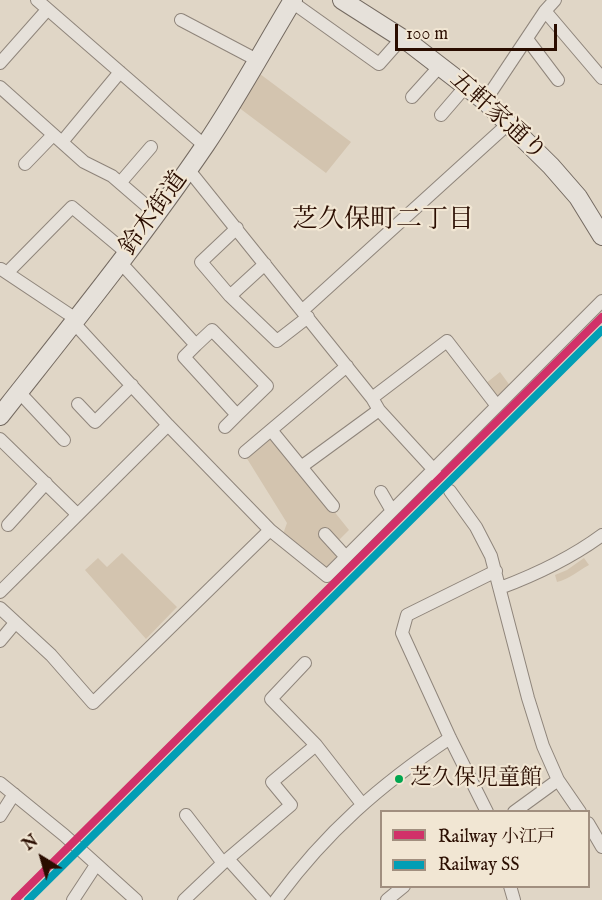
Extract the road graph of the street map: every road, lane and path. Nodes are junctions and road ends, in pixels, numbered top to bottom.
1 (37, 0) edge
2 (342, 0) edge
3 (555, 0) edge
4 (292, 1) edge
5 (47, 10) junction
6 (545, 11) junction
7 (181, 20) dead end
8 (402, 38) junction
9 (527, 39) junction
10 (256, 60) junction
11 (0, 63) edge
12 (440, 66) junction
13 (120, 72) junction
14 (601, 73) edge
15 (558, 80) dead end
16 (466, 86) junction
17 (0, 87) edge
18 (412, 97) dead end
19 (485, 101) junction
20 (441, 115) dead end
21 (508, 124) junction
22 (58, 138) junction
23 (205, 146) junction
24 (151, 147) dead end
25 (25, 164) dead end
26 (188, 169) junction
27 (120, 183) junction
28 (156, 214) junction
29 (237, 228) junction
30 (602, 236) edge
31 (123, 257) junction
32 (265, 264) junction
33 (3, 271) edge
34 (230, 296) junction
35 (602, 301) edge
36 (305, 314) junction
37 (74, 320) junction
38 (196, 345) junction
39 (347, 366) junction
40 (132, 385) junction
41 (19, 392) junction
42 (372, 398) junction
43 (78, 404) dead end
44 (497, 406) junction
45 (379, 410) junction
46 (237, 415) junction
47 (0, 416) edge
48 (168, 425) junction
49 (225, 427) dead end
50 (271, 430) junction
51 (0, 439) edge
52 (64, 440) dead end
53 (245, 452) dead end
54 (301, 467) junction
55 (435, 473) junction
56 (46, 483) junction
57 (450, 491) dead end
58 (381, 492) dead end
59 (333, 506) dead end
60 (392, 511) junction
61 (77, 514) junction
62 (8, 525) dead end
63 (270, 530) junction
64 (325, 534) dead end
65 (602, 535) edge
66 (346, 557) junction
67 (496, 571) junction
68 (500, 588) junction
69 (0, 592) edge
70 (0, 608) edge
71 (15, 623) junction
72 (0, 641) edge
73 (305, 663) dead end
74 (450, 738) junction
75 (316, 745) junction
76 (558, 780) junction
77 (0, 783) edge
78 (14, 794) junction
79 (362, 804) junction
80 (482, 809) edge
81 (517, 810) edge
82 (579, 810) edge
83 (186, 815) dead end
84 (0, 816) edge
85 (590, 826) edge
86 (602, 847) edge
87 (226, 861) junction
88 (96, 866) junction
89 (402, 888) edge
90 (73, 900) edge
91 (136, 900) edge
92 (184, 900) edge
93 (265, 900) edge
94 (276, 900) edge
95 (387, 900) edge

1 - 5 street
2 - 8 main road, 五軒家通り
3 - 6 street
4 - 8 street
4 - 10 main road, 鈴木街道
5 - 11 street
5 - 13 street
6 - 9 street
6 - 14 street
7 - 10 street
8 - 12 main road, 五軒家通り
9 - 15 street
9 - 19 street
10 - 23 main road, 鈴木街道
12 - 16 main road, 五軒家通り
12 - 18 street
13 - 22 street
13 - 23 street
16 - 19 main road, 五軒家通り
16 - 20 street
17 - 22 street
19 - 21 main road, 五軒家通り
21 - 30 main road, 五軒家通り
21 - 36 street
22 - 25 street
22 - 27 street
23 - 26 main road, 鈴木街道
24 - 27 street
26 - 28 main road, 鈴木街道
26 - 29 street
27 - 28 street
28 - 31 main road, 鈴木街道
29 - 32 street
29 - 34 street
31 - 33 street
31 - 37 main road, 鈴木街道
31 - 38 street
32 - 34 street
32 - 36 street
33 - 37 street
34 - 36 street
35 - 44 street
36 - 39 street
37 - 40 street
37 - 41 main road, 鈴木街道
38 - 46 street
38 - 46 street
39 - 42 street
39 - 50 street
40 - 43 street
40 - 48 street
41 - 47 main road, 鈴木街道
41 - 52 street
42 - 44 street
42 - 45 street
44 - 55 street
45 - 54 street
45 - 55 street
46 - 49 street
48 - 61 street
48 - 63 street
50 - 53 street
50 - 54 street
51 - 56 street
54 - 59 street
55 - 60 street
56 - 61 street
56 - 62 street
57 - 67 street
58 - 60 street
60 - 66 street
61 - 69 street
63 - 66 street
63 - 71 street
64 - 66 street
65 - 68 street
67 - 68 street
67 - 74 street
68 - 76 street
70 - 71 street
71 - 72 street
73 - 75 street
74 - 79 street
74 - 80 street
75 - 79 street
75 - 87 street
76 - 81 street
76 - 82 street
77 - 78 street
78 - 84 street
78 - 88 street
79 - 94 street
83 - 87 street
85 - 86 street
87 - 92 street
87 - 93 street
88 - 90 street
88 - 91 street
89 - 95 street

